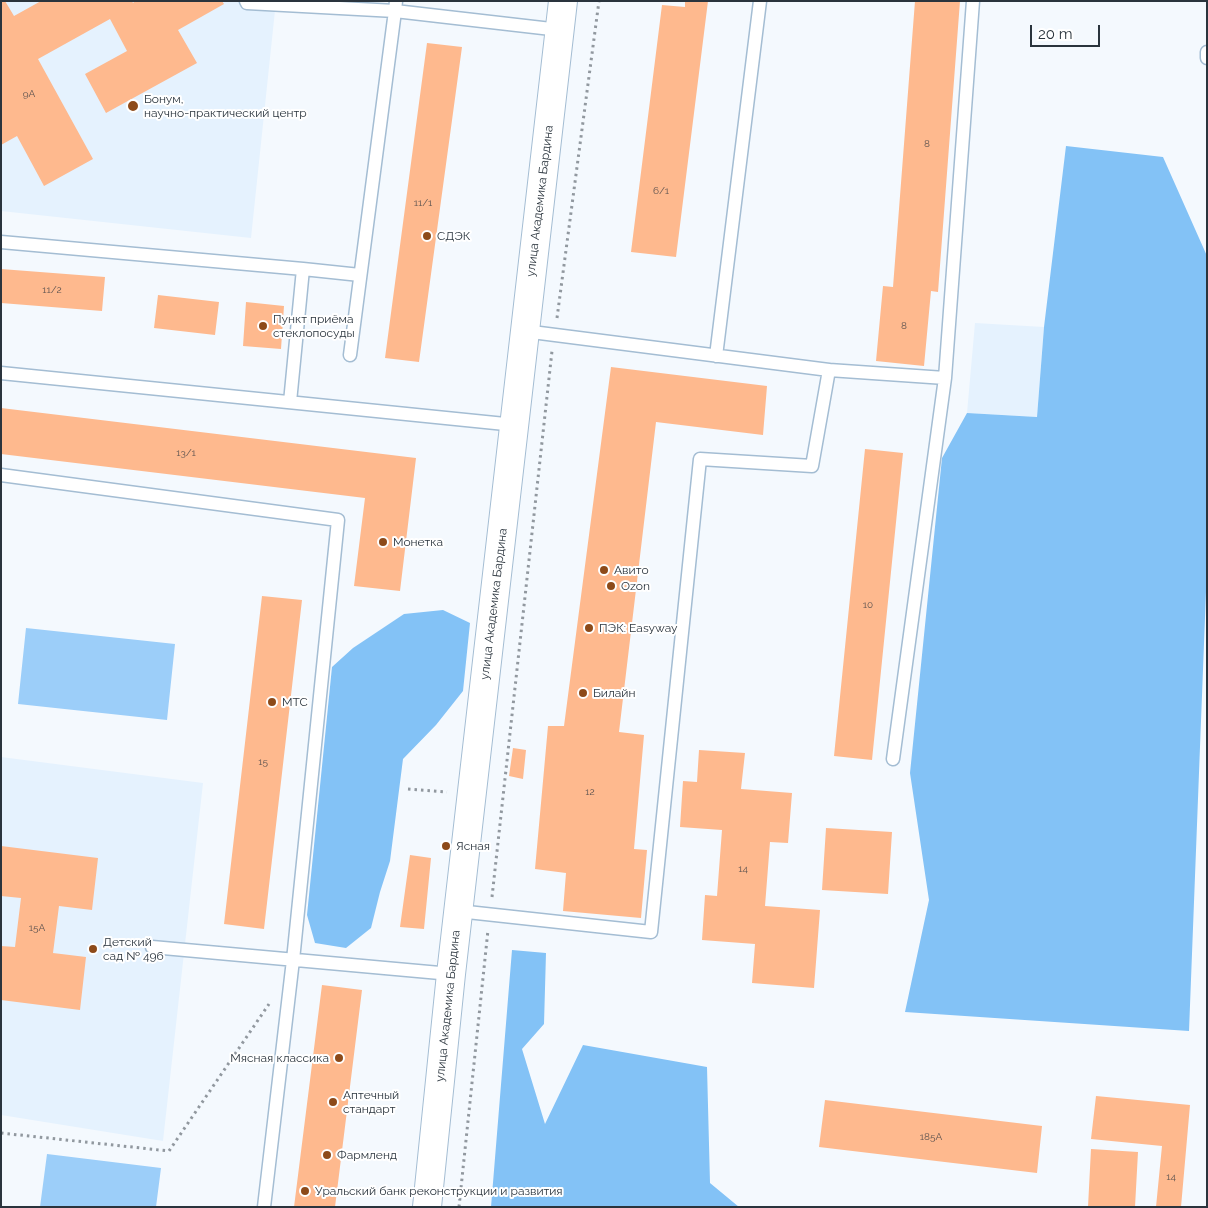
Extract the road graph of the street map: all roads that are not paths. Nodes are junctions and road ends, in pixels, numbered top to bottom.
1 (246, 1) edge
2 (564, 1) edge
3 (760, 1) edge
4 (973, 1) edge
5 (395, 6) edge
6 (560, 30) junction
7 (1207, 52) edge
8 (1207, 57) edge
9 (1, 242) edge
10 (303, 269) junction
11 (360, 275) junction
12 (524, 331) junction
13 (350, 355) dead end
14 (716, 356) junction
15 (829, 370) junction
16 (1, 374) edge
17 (945, 378) junction
18 (290, 402) junction
19 (514, 425) junction
20 (1, 475) edge
21 (893, 760) dead end
22 (458, 911) junction
23 (152, 947) dead end
24 (292, 966) junction
25 (451, 974) junction
26 (264, 1207) edge
27 (427, 1207) edge

1 - 5 lane
2 - 6 street, улица Академика Бардина
3 - 14 lane
4 - 17 lane
5 - 6 lane
5 - 11 lane
6 - 12 street, улица Академика Бардина
7 - 8 lane
9 - 10 lane
10 - 11 lane
10 - 18 lane
11 - 13 lane
12 - 14 lane
12 - 19 street, улица Академика Бардина
14 - 15 lane
15 - 17 lane
15 - 22 lane
16 - 18 lane
17 - 21 lane
18 - 19 lane
19 - 22 street, улица Академика Бардина
20 - 24 lane
22 - 25 street, улица Академика Бардина
23 - 24 lane
24 - 25 lane
24 - 26 lane
25 - 27 street, улица Академика Бардина

